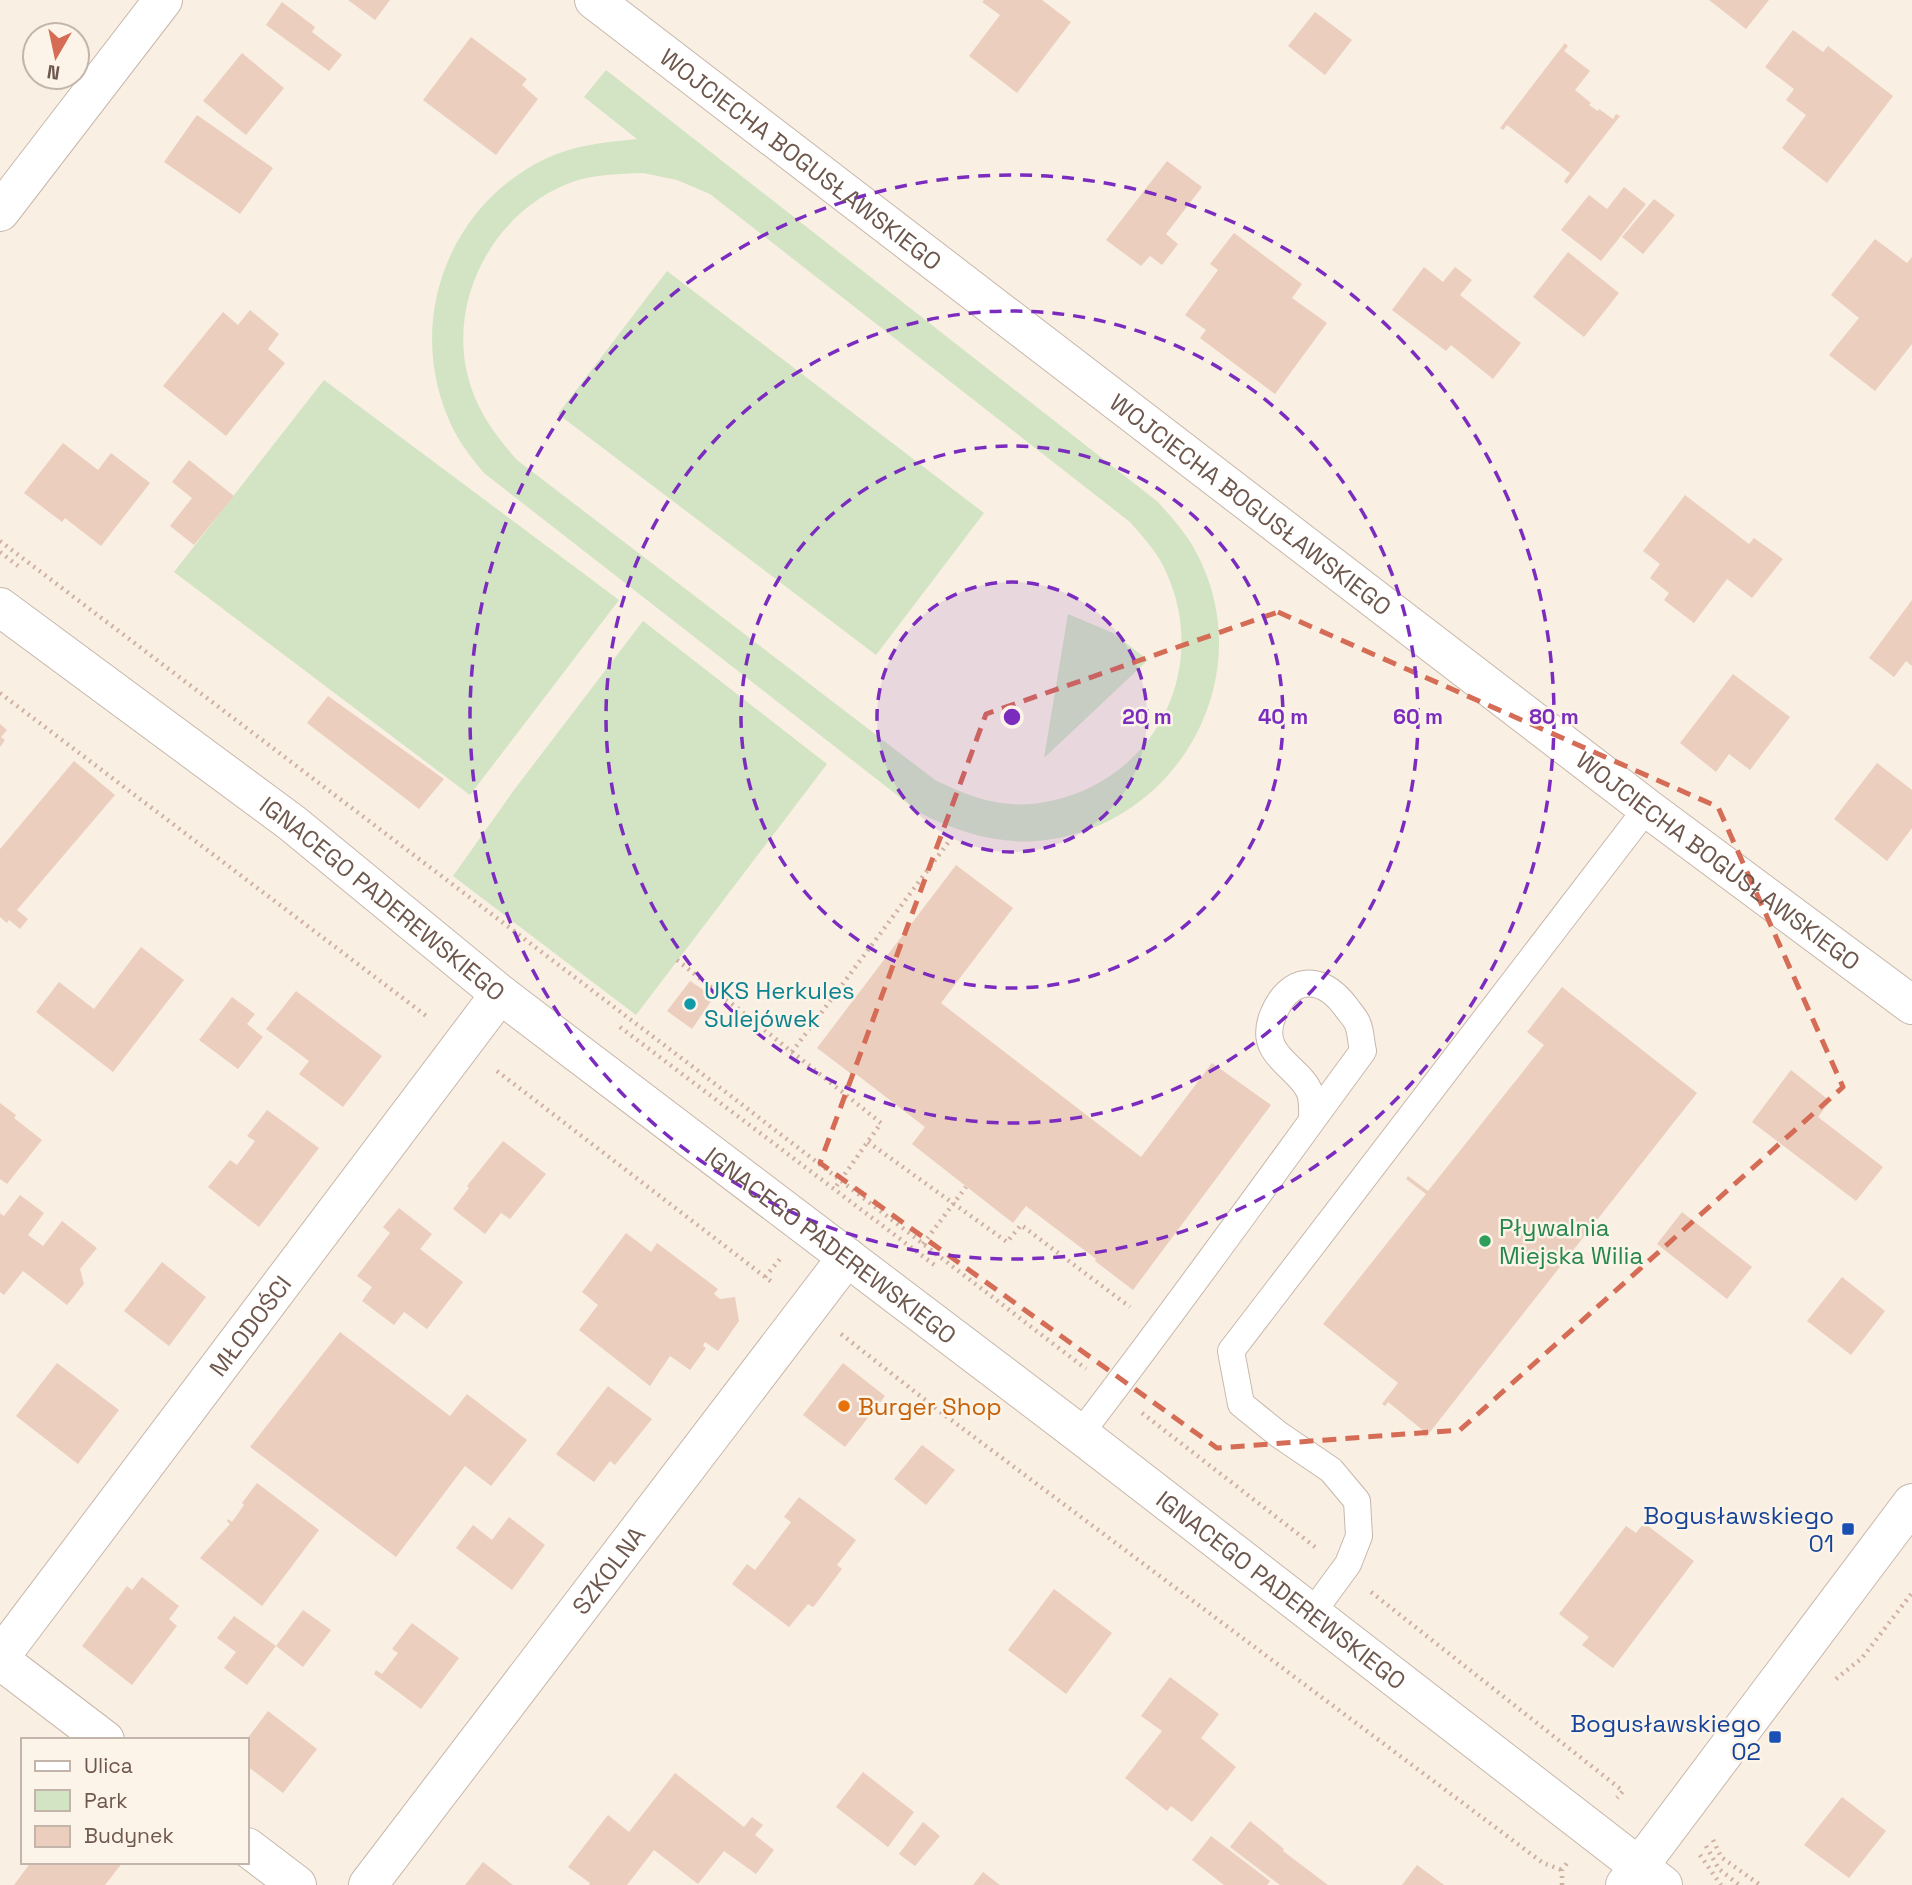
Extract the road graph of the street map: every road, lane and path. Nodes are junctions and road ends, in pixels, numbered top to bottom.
1 (163, 0) edge
2 (594, 0) edge
3 (0, 212) edge
4 (0, 541) edge
5 (0, 607) edge
6 (1647, 808) junction
7 (953, 836) dead end
8 (677, 960) dead end
9 (500, 994) junction
10 (1912, 1005) edge
11 (792, 1052) junction
12 (1312, 1120) junction
13 (868, 1142) junction
14 (841, 1181) junction
15 (966, 1187) dead end
16 (953, 1205) junction
17 (923, 1244) junction
18 (847, 1257) junction
19 (1159, 1328) junction
20 (1113, 1390) junction
21 (1080, 1434) junction
22 (1912, 1503) edge
23 (1344, 1570) junction
24 (1312, 1613) junction
25 (0, 1659) edge
26 (102, 1738) edge
27 (1617, 1798) dead end
28 (248, 1848) edge
29 (1748, 1876) junction
30 (1642, 1879) edge
31 (297, 1885) edge
32 (368, 1885) edge
33 (1721, 1885) edge
34 (1740, 1885) edge
35 (1760, 1885) edge

1 - 3 street
2 - 6 street, WOJCIECHA BOGUSŁAWSKIEGO
4 - 14 path
5 - 9 street, IGNACEGO PADEREWSKIEGO
6 - 10 street, WOJCIECHA BOGUSŁAWSKIEGO
6 - 23 lane
7 - 11 path
8 - 11 path
9 - 18 street, IGNACEGO PADEREWSKIEGO
9 - 25 street, MŁODOŚCI
11 - 13 path
12 - 12 lane
12 - 19 lane
13 - 14 path
13 - 16 path
14 - 17 path
15 - 16 path
16 - 17 path
16 - 19 path
17 - 20 path
18 - 21 street, IGNACEGO PADEREWSKIEGO
18 - 32 street, SZKOLNA
19 - 20 lane
20 - 21 lane
20 - 23 path
21 - 24 street, IGNACEGO PADEREWSKIEGO
22 - 30 street
23 - 24 lane
23 - 27 path
24 - 30 street, IGNACEGO PADEREWSKIEGO
25 - 26 street
28 - 31 street
29 - 33 path
29 - 34 path
29 - 35 path

